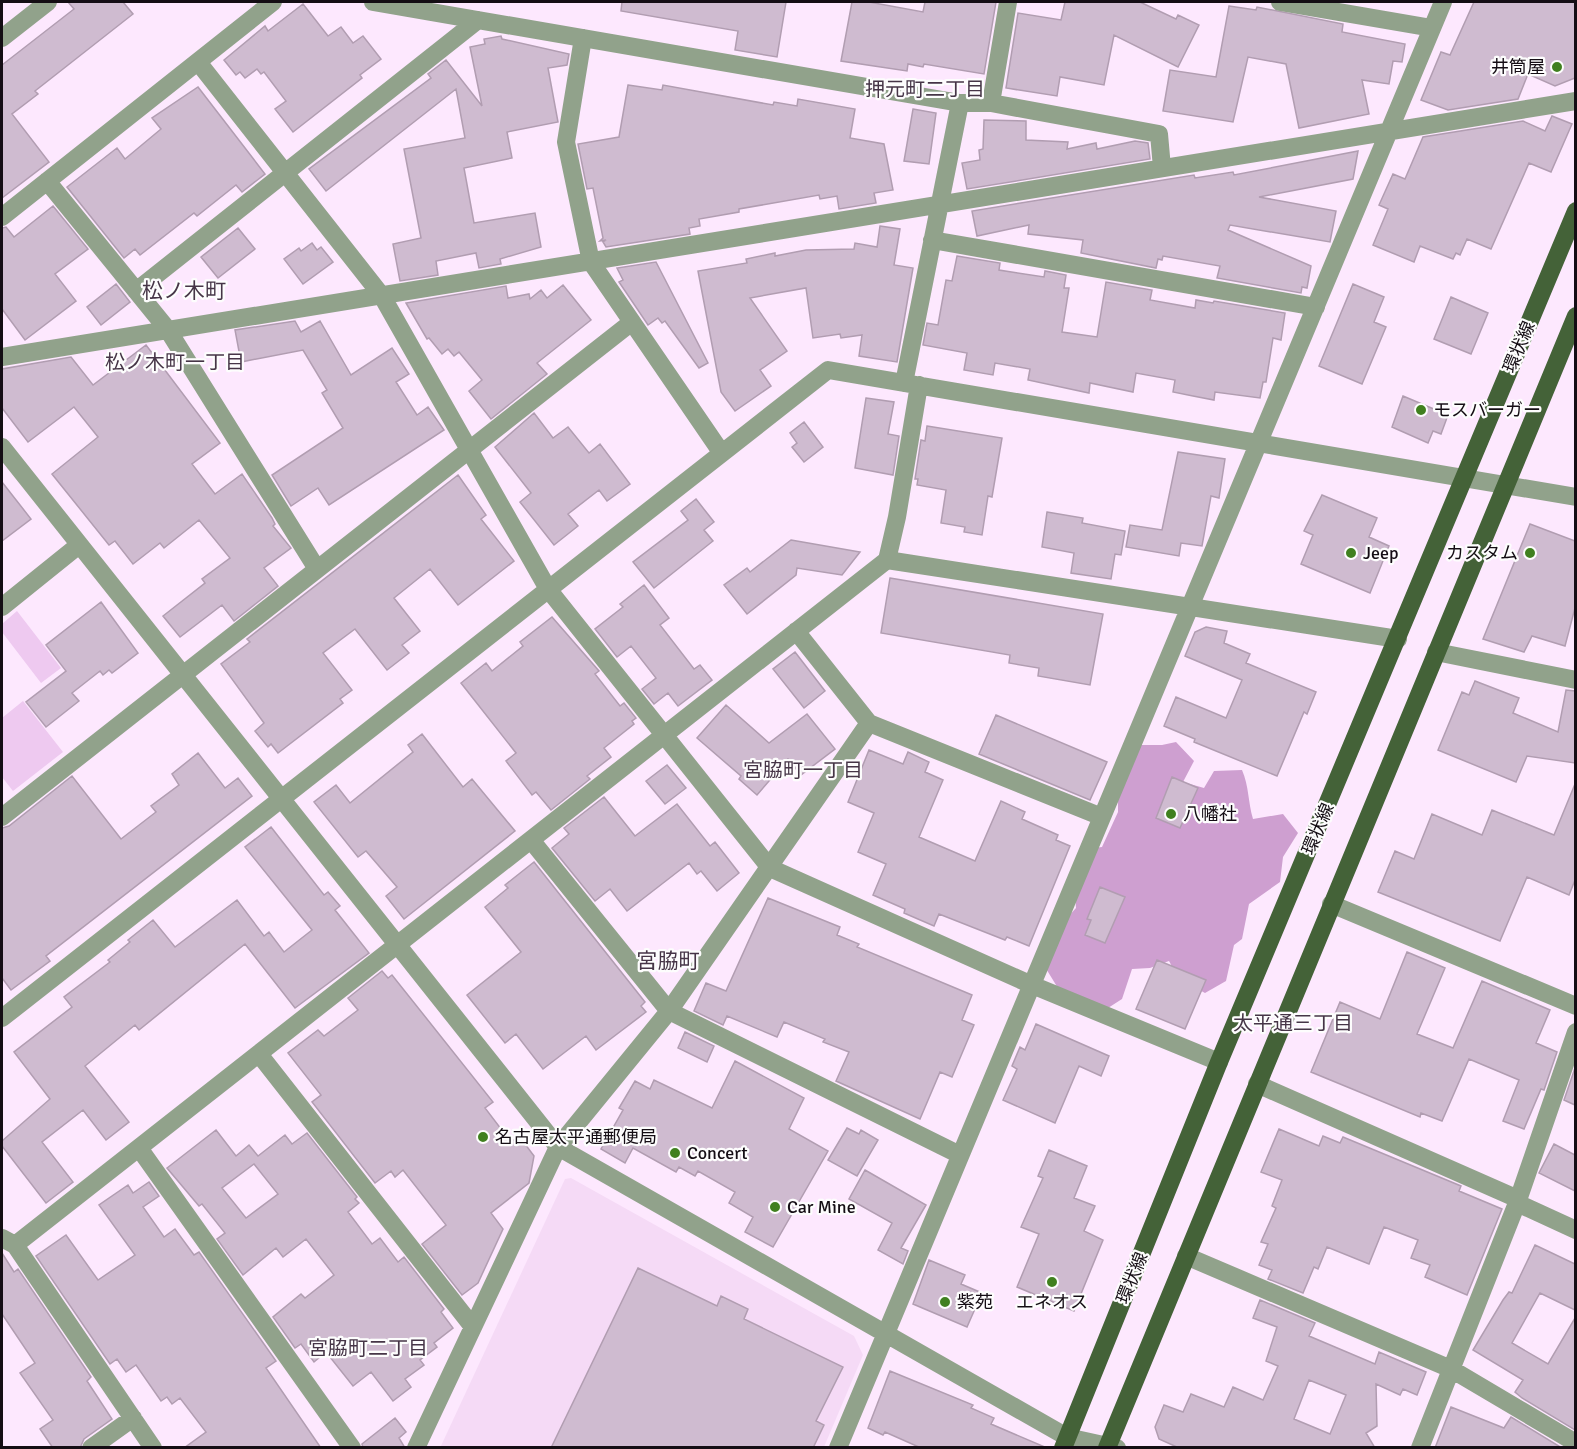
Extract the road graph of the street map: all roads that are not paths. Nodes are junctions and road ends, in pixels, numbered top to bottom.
1 (48, 2) edge
2 (273, 2) edge
3 (373, 2) edge
4 (1008, 2) edge
5 (1280, 2) edge
6 (1443, 2) edge
7 (478, 20) junction
8 (1432, 28) junction
9 (2, 38) edge
10 (583, 38) junction
11 (198, 62) junction
12 (1575, 101) edge
13 (991, 102) junction
14 (960, 103) junction
15 (1389, 131) junction
16 (1162, 168) junction
17 (285, 172) junction
18 (47, 181) junction
19 (939, 206) junction
20 (1575, 211) edge
21 (2, 217) edge
22 (932, 240) junction
23 (591, 262) junction
24 (136, 291) junction
25 (382, 296) junction
26 (1316, 307) junction
27 (1575, 316) edge
28 (632, 322) junction
29 (168, 330) junction
30 (2, 357) edge
31 (911, 384) junction
32 (1259, 442) junction
33 (2, 447) edge
34 (468, 450) junction
35 (721, 452) junction
36 (1465, 477) junction
37 (1506, 485) junction
38 (1575, 497) edge
39 (79, 545) junction
40 (887, 560) junction
41 (317, 569) junction
42 (548, 589) junction
43 (2, 606) edge
44 (1191, 606) junction
45 (796, 631) junction
46 (1398, 639) junction
47 (1436, 652) junction
48 (182, 675) junction
49 (1575, 680) edge
50 (869, 723) junction
51 (664, 735) junction
52 (280, 797) junction
53 (2, 817) edge
54 (1102, 817) junction
55 (531, 840) junction
56 (770, 868) junction
57 (1331, 904) junction
58 (398, 946) junction
59 (1032, 984) junction
60 (1575, 1006) edge
61 (4, 1011) edge
62 (669, 1011) junction
63 (1575, 1032) edge
64 (259, 1054) junction
65 (1219, 1062) junction
66 (1257, 1084) junction
67 (558, 1147) junction
68 (139, 1148) junction
69 (960, 1155) junction
70 (1517, 1201) junction
71 (1575, 1230) edge
72 (8, 1242) edge
73 (1186, 1256) junction
74 (473, 1327) junction
75 (886, 1333) junction
76 (1451, 1369) junction
77 (133, 1418) junction
78 (1065, 1442) edge
79 (1575, 1443) edge
80 (1111, 1446) edge
81 (91, 1448) edge
82 (153, 1448) edge
83 (352, 1448) edge
84 (416, 1448) edge
85 (838, 1448) edge
86 (1420, 1448) edge

1 - 9 street
2 - 11 street
3 - 7 street
4 - 13 street
5 - 8 street
6 - 8 street
7 - 10 street
7 - 17 street
8 - 15 street
10 - 14 street
10 - 23 street
11 - 17 street
11 - 18 street
12 - 15 street
13 - 14 street
13 - 16 street
14 - 19 street
15 - 16 street
15 - 26 street
16 - 19 street
17 - 24 street
17 - 25 street
18 - 21 street
18 - 24 street
19 - 22 street
19 - 23 street
20 - 36 main road, 環状線
22 - 26 street
22 - 31 street
23 - 25 street
23 - 28 street
24 - 29 street
25 - 29 street
25 - 34 street
26 - 32 street
27 - 37 main road
28 - 34 street
28 - 35 street
29 - 30 street
29 - 41 street
31 - 32 street
31 - 35 street
31 - 40 street
32 - 36 street
32 - 44 street
33 - 39 street
34 - 41 street
34 - 42 street
35 - 42 street
36 - 37 street
36 - 46 main road, 環状線
37 - 38 street
37 - 47 main road
39 - 43 street
39 - 48 street
40 - 44 street
40 - 45 street
41 - 48 street
42 - 51 street
42 - 52 street
44 - 46 street
44 - 54 street
45 - 50 street
45 - 51 street
46 - 65 main road, 環状線
47 - 49 street
47 - 57 main road
48 - 52 street
48 - 53 street
50 - 54 street
50 - 56 street
51 - 55 street
51 - 56 street
52 - 58 street
52 - 61 street
54 - 59 street
55 - 58 street
55 - 62 street
56 - 59 street
56 - 62 street
57 - 60 street
57 - 66 main road
58 - 64 street
58 - 67 street
59 - 65 street
59 - 69 street
62 - 67 street
62 - 69 street
63 - 70 street
64 - 68 street
64 - 74 street
65 - 78 main road, 環状線
66 - 70 street
66 - 73 main road
67 - 74 street
67 - 75 street
68 - 72 street
68 - 83 street
69 - 75 street
70 - 71 street
70 - 76 street
72 - 77 street
73 - 76 street
73 - 80 main road
74 - 84 street
75 - 78 street
75 - 85 street
76 - 79 street
76 - 86 street
77 - 81 street
77 - 82 street
78 - 80 street

